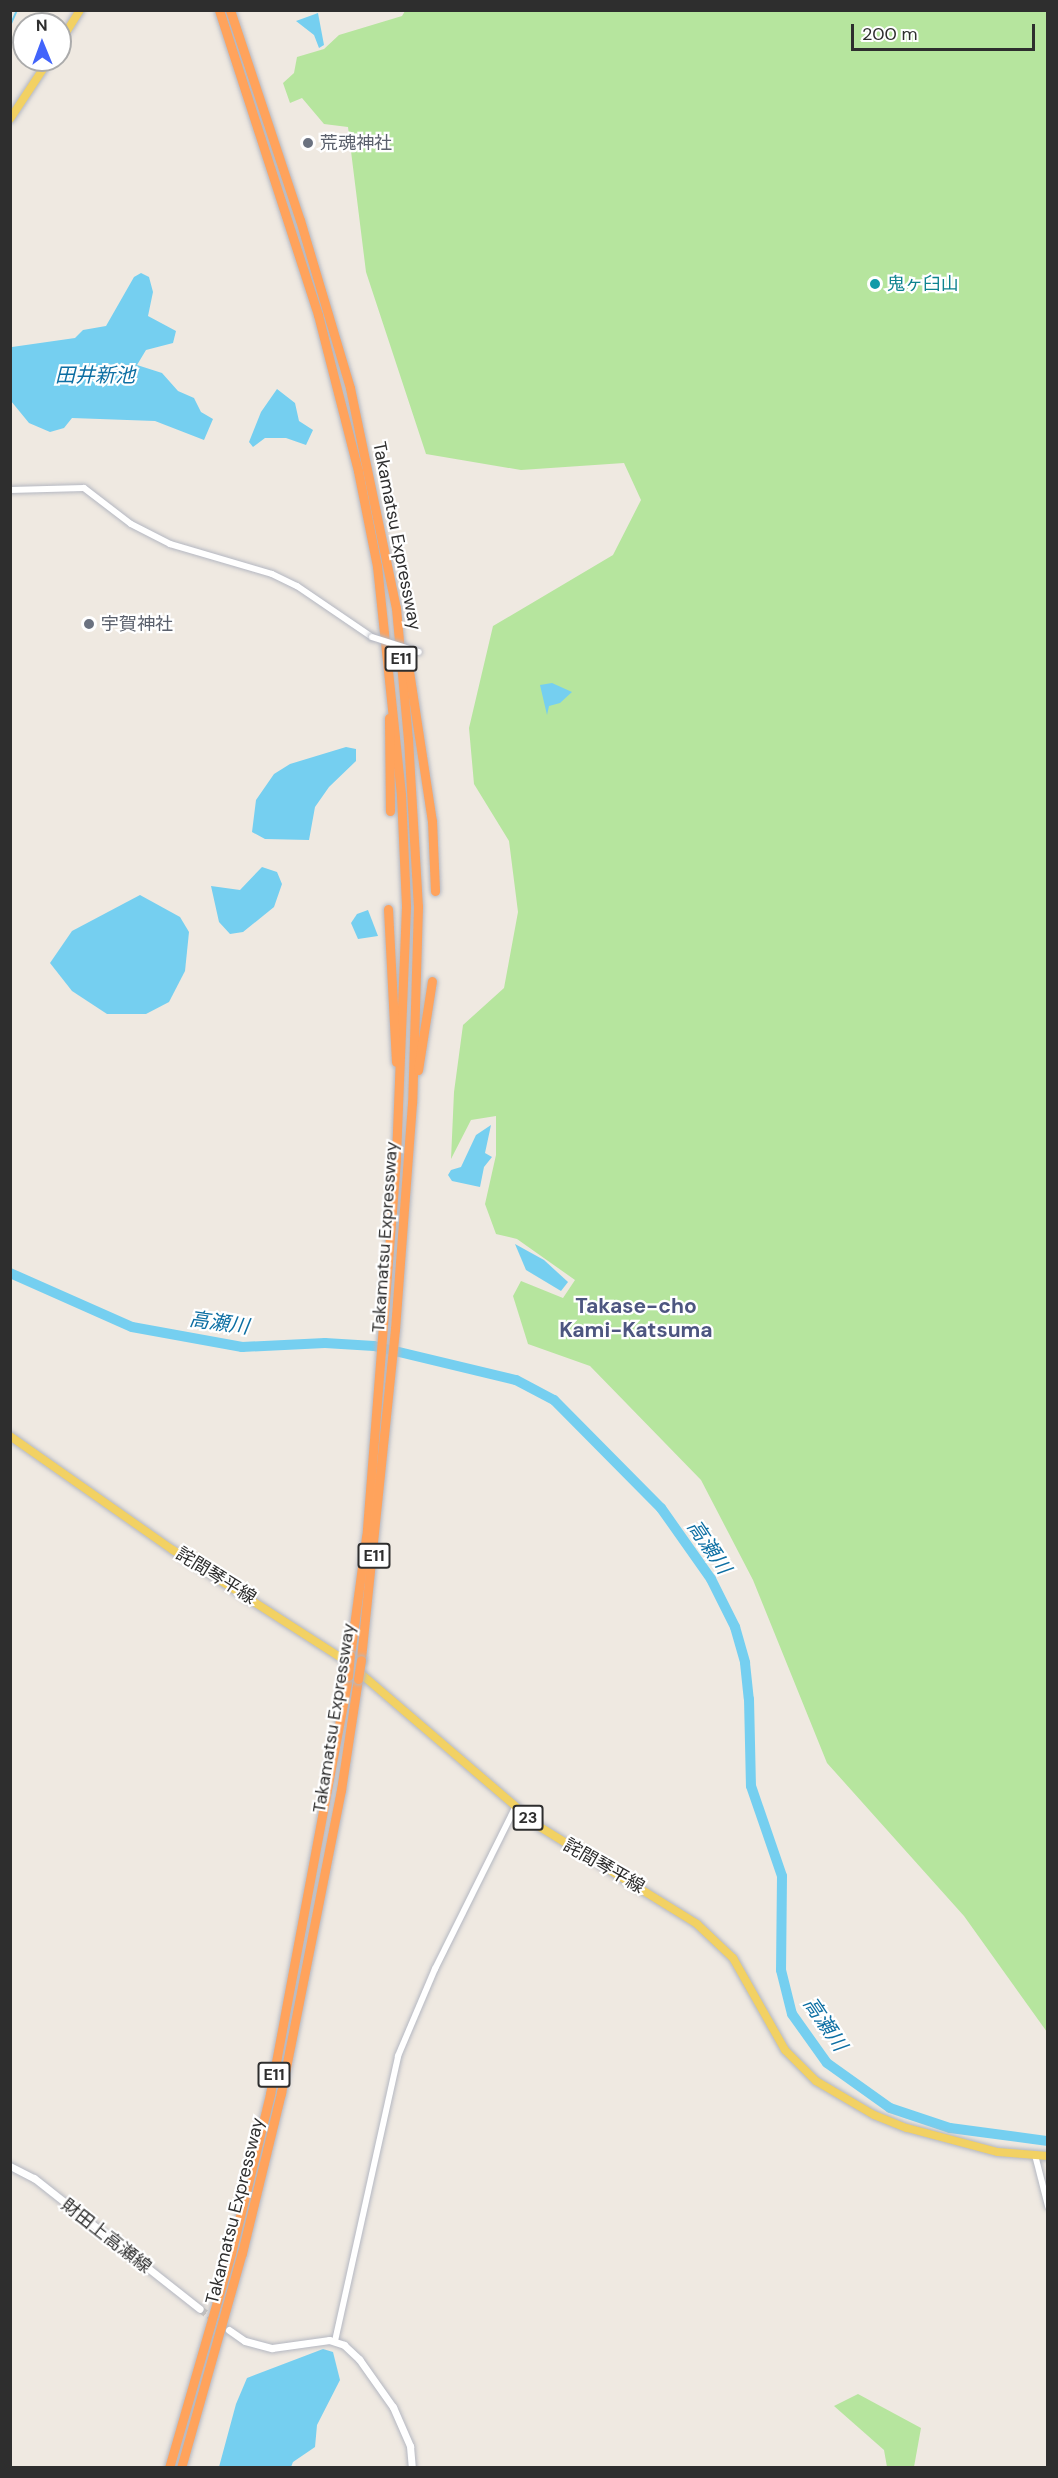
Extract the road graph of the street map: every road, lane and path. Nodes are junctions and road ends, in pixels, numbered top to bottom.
1 (80, 10) edge
2 (219, 10) edge
3 (230, 10) edge
4 (72, 23) edge
5 (41, 72) edge
6 (10, 119) edge
7 (10, 490) edge
8 (388, 565) junction
9 (419, 652) dead end
10 (388, 674) junction
11 (390, 811) dead end
12 (435, 891) dead end
13 (388, 909) dead end
14 (432, 981) dead end
15 (412, 1103) junction
16 (396, 1160) junction
17 (10, 1436) edge
18 (515, 1809) junction
19 (1035, 2155) junction
20 (1047, 2156) edge
21 (10, 2166) edge
22 (1047, 2206) edge
23 (200, 2308) tunnel mouth
24 (229, 2330) tunnel mouth
25 (335, 2341) junction
26 (169, 2468) edge
27 (181, 2468) edge
28 (412, 2468) edge

1 - 4 main road
2 - 10 highway, Takamatsu Expressway / E11
3 - 8 highway, Takamatsu Expressway / E11
5 - 6 main road
7 - 9 street, bridge
8 - 12 highway
8 - 15 highway, Takamatsu Expressway / E11
10 - 11 highway
10 - 16 highway, Takamatsu Expressway / E11
13 - 16 highway
14 - 15 highway
15 - 27 highway, Takamatsu Expressway / E11, bridge
16 - 26 highway, Takamatsu Expressway / E11, bridge
17 - 18 main road, 詫間琴平線 / 23
18 - 19 main road, 詫間琴平線 / 23
18 - 25 street
19 - 20 main road, 詫間琴平線 / 23
19 - 22 street
21 - 23 main road, 財田上高瀬線
24 - 25 main road
25 - 28 main road

